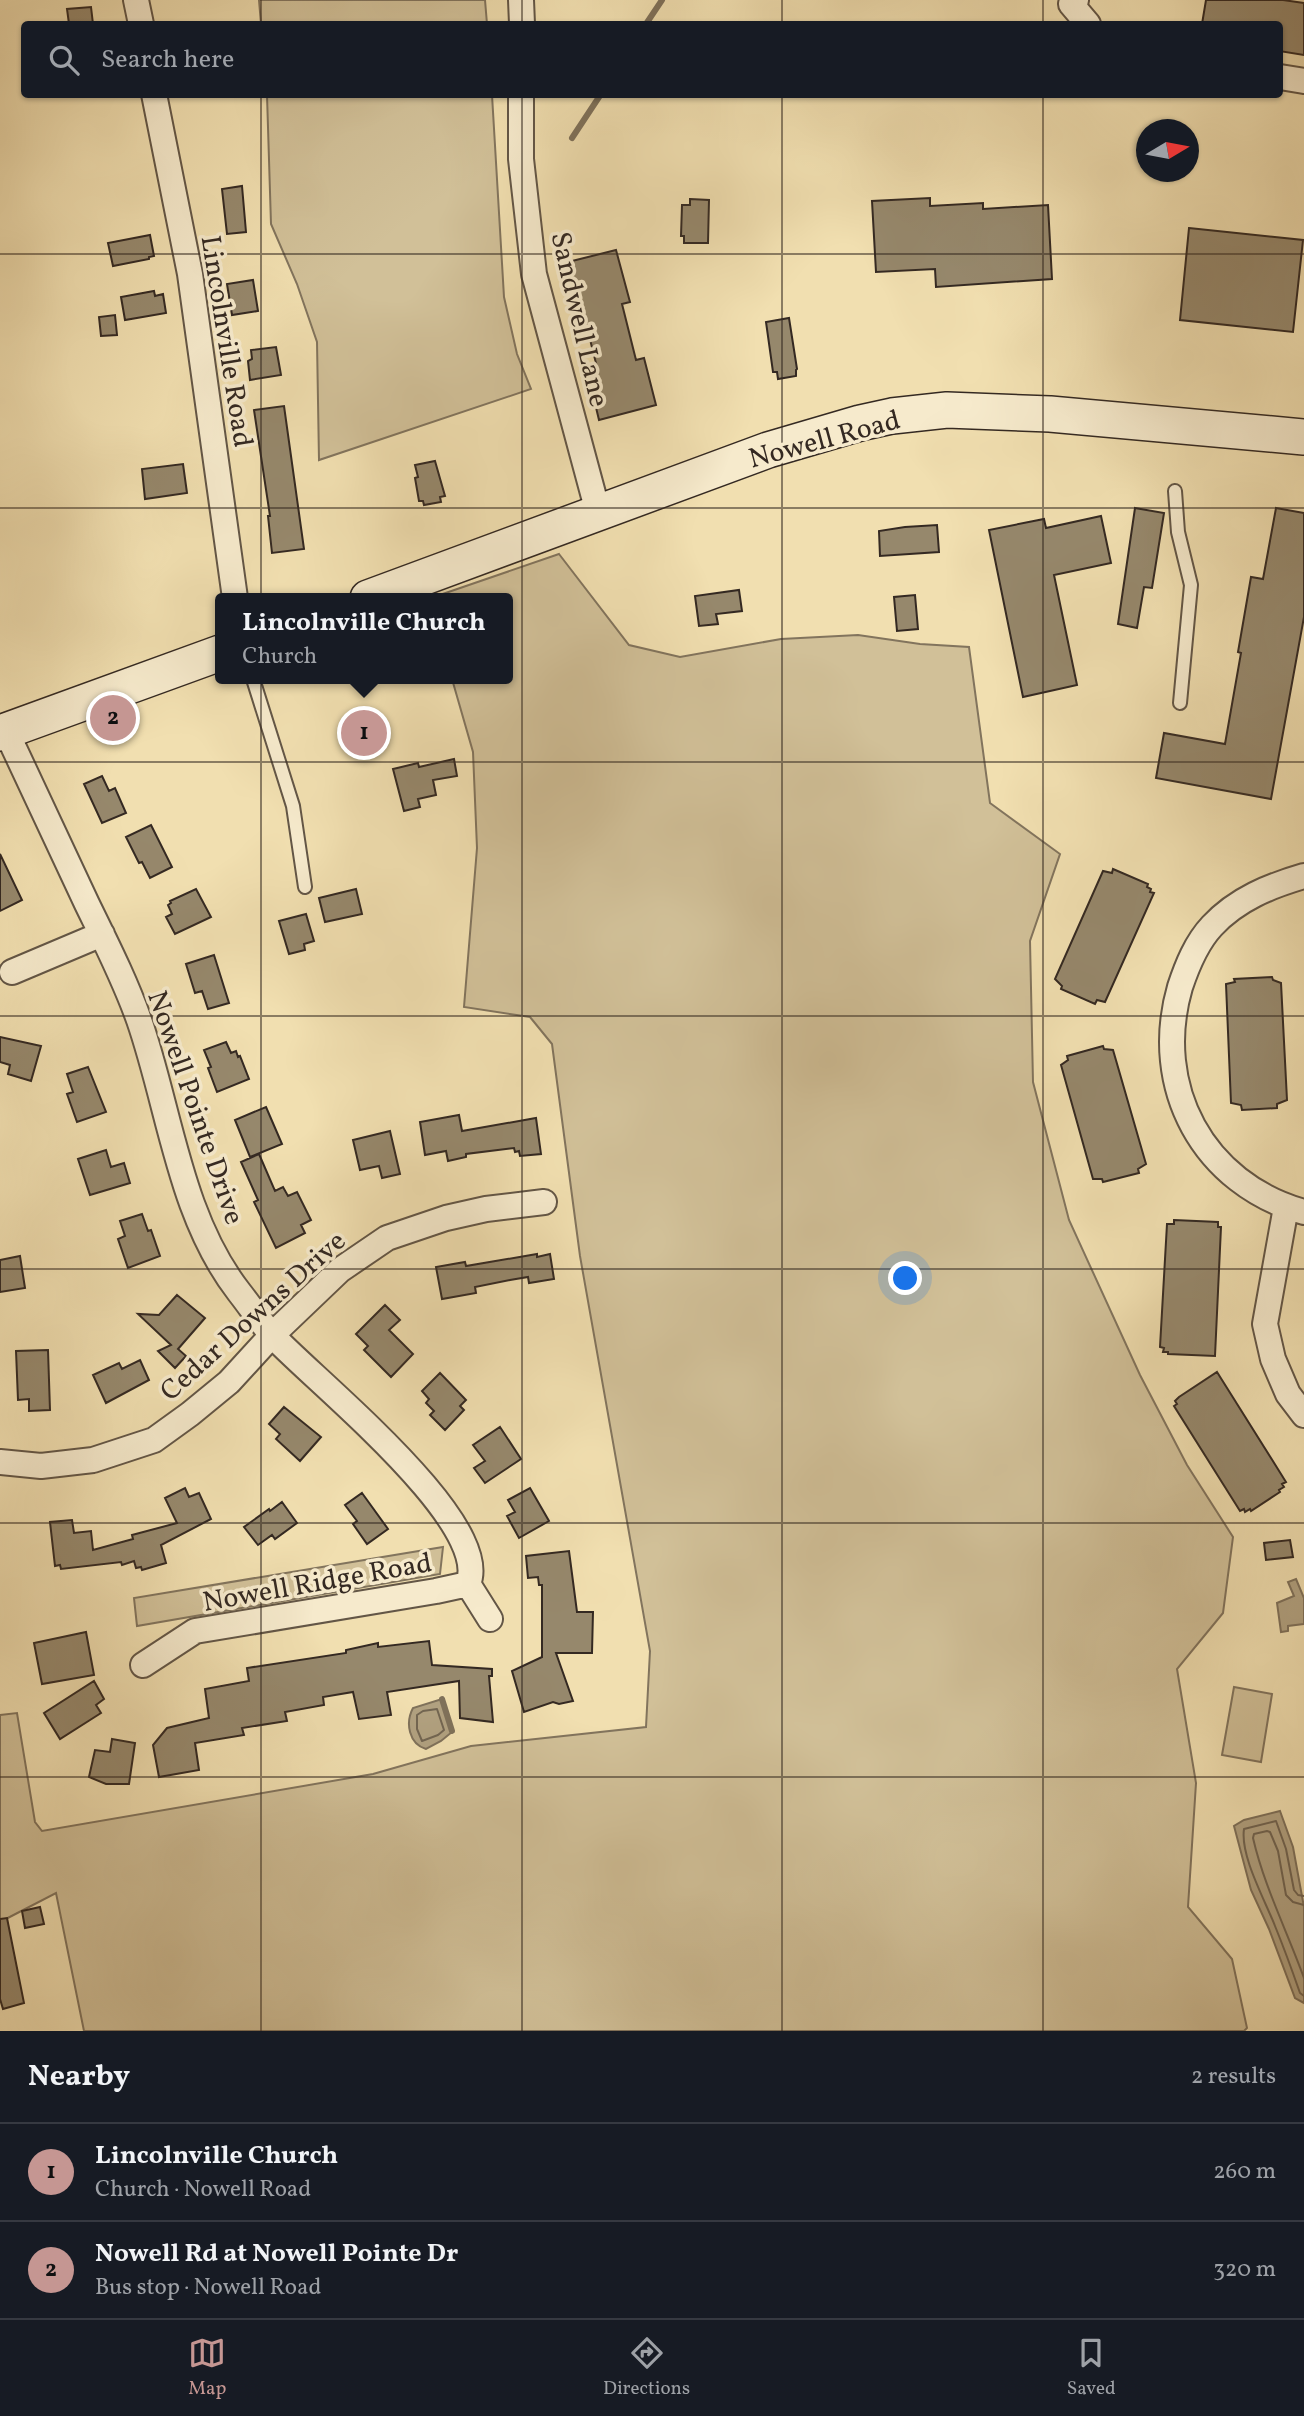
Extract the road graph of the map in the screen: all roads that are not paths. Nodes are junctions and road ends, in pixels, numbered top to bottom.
1 (136, 0) edge
2 (521, 0) edge
3 (1076, 0) edge
4 (140, 21) edge
5 (522, 21) edge
6 (1085, 21) edge
7 (1283, 78) edge
8 (1304, 81) edge
9 (155, 98) edge
10 (521, 98) edge
11 (1304, 437) edge
12 (1175, 491) dead end
13 (598, 512) junction
14 (234, 593) edge
15 (381, 593) edge
16 (215, 655) edge
17 (255, 684) edge
18 (1181, 702) dead end
19 (3, 732) edge
20 (1304, 876) edge
21 (305, 887) dead end
22 (102, 934) junction
23 (12, 972) dead end
24 (544, 1202) dead end
25 (1295, 1209) edge
26 (272, 1335) junction
27 (1304, 1415) edge
28 (0, 1462) edge
29 (469, 1559) joint
30 (468, 1584) junction
31 (490, 1619) dead end
32 (143, 1665) dead end

1 - 4 street
2 - 5 street
3 - 6 street
7 - 8 street
9 - 14 street, Lincolnville Road
10 - 13 street, Sandwell Lane
11 - 13 street, Nowell Road
12 - 18 lane
13 - 15 street, Nowell Road
16 - 19 street
17 - 21 lane
19 - 22 street, Nowell Pointe Drive
20 - 25 street
22 - 23 street
22 - 26 street, Nowell Pointe Drive
24 - 26 street, Cedar Downs Drive
25 - 27 street
26 - 28 street, Cedar Downs Drive
26 - 29 street, Nowell Pointe Drive
29 - 30 street, Nowell Ridge Road
30 - 31 street, Nowell Ridge Road
30 - 32 street, Nowell Ridge Road

